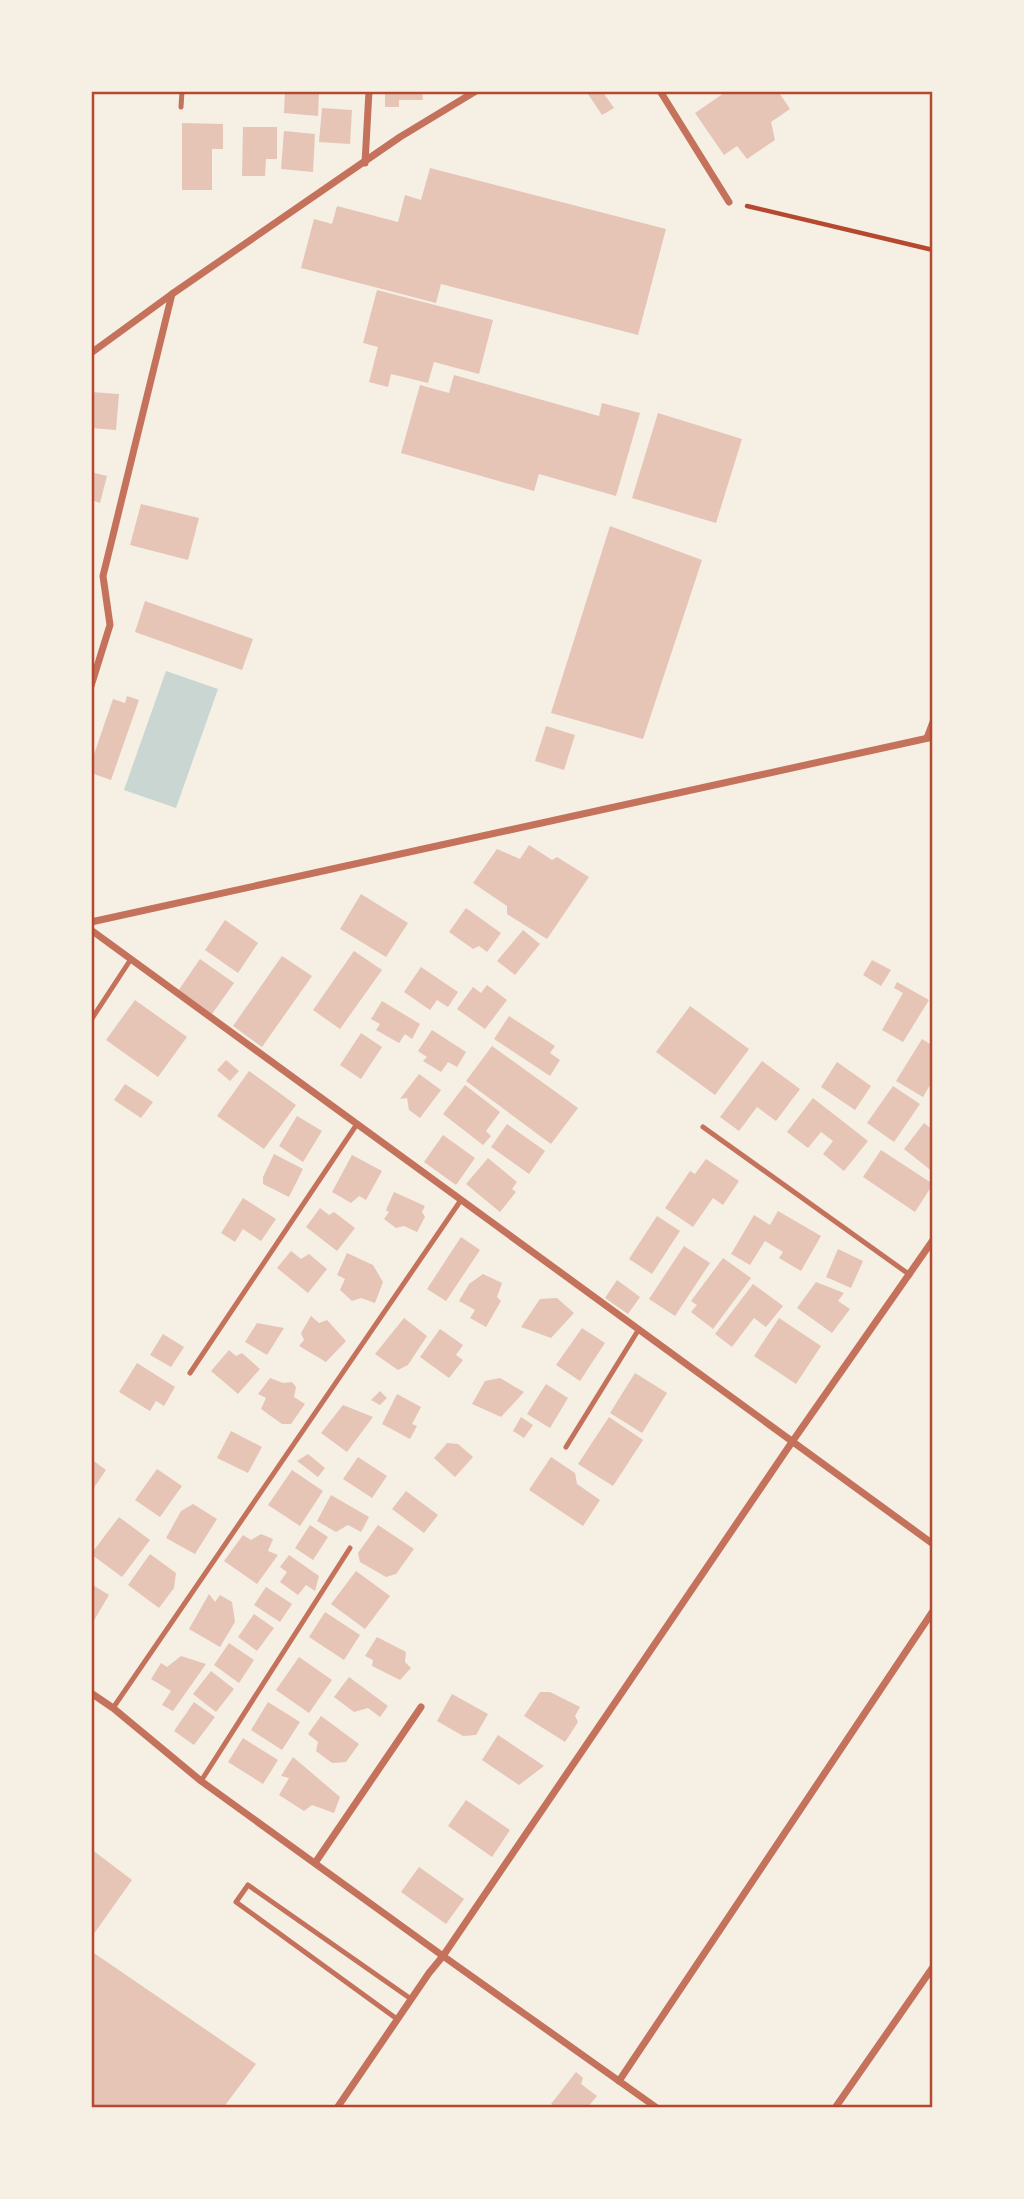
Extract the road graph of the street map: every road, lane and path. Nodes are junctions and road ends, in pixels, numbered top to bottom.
1 (182, 91) edge
2 (369, 91) edge
3 (476, 91) edge
4 (660, 91) edge
5 (181, 107) dead end
6 (365, 163) junction
7 (729, 202) joint
8 (933, 250) edge
9 (172, 294) junction
10 (91, 353) edge
11 (91, 686) edge
12 (933, 722) edge
13 (930, 738) edge
14 (91, 922) edge
15 (91, 930) edge
16 (131, 959) junction
17 (91, 1020) edge
18 (357, 1124) junction
19 (703, 1127) dead end
20 (461, 1200) junction
21 (933, 1240) edge
22 (910, 1275) junction
23 (639, 1329) junction
24 (190, 1373) dead end
25 (792, 1441) junction
26 (566, 1447) dead end
27 (933, 1544) edge
28 (350, 1548) dead end
29 (933, 1611) edge
30 (91, 1693) edge
31 (421, 1707) dead end
32 (113, 1708) junction
33 (201, 1781) junction
34 (315, 1863) junction
35 (443, 1956) junction
36 (933, 1967) edge
37 (411, 1999) junction
38 (397, 2019) junction
39 (619, 2081) junction
40 (337, 2108) edge
41 (657, 2108) edge
42 (835, 2108) edge

1 - 5 lane
2 - 6 street
3 - 6 street
4 - 7 street
6 - 9 street
7 - 8 path
9 - 10 street
9 - 11 street
12 - 13 street
13 - 14 street
15 - 16 street
16 - 17 lane
16 - 18 street
18 - 20 street
18 - 24 lane
19 - 22 lane
20 - 23 street
20 - 32 lane
21 - 22 street
22 - 25 street
23 - 25 street
23 - 26 lane
25 - 27 street
25 - 35 street
28 - 33 lane
29 - 39 street
30 - 32 street
31 - 34 street
32 - 33 street
33 - 34 street
34 - 35 street
35 - 37 street
35 - 39 street
36 - 42 street
37 - 38 street
37 - 38 lane
38 - 40 street
39 - 41 street

